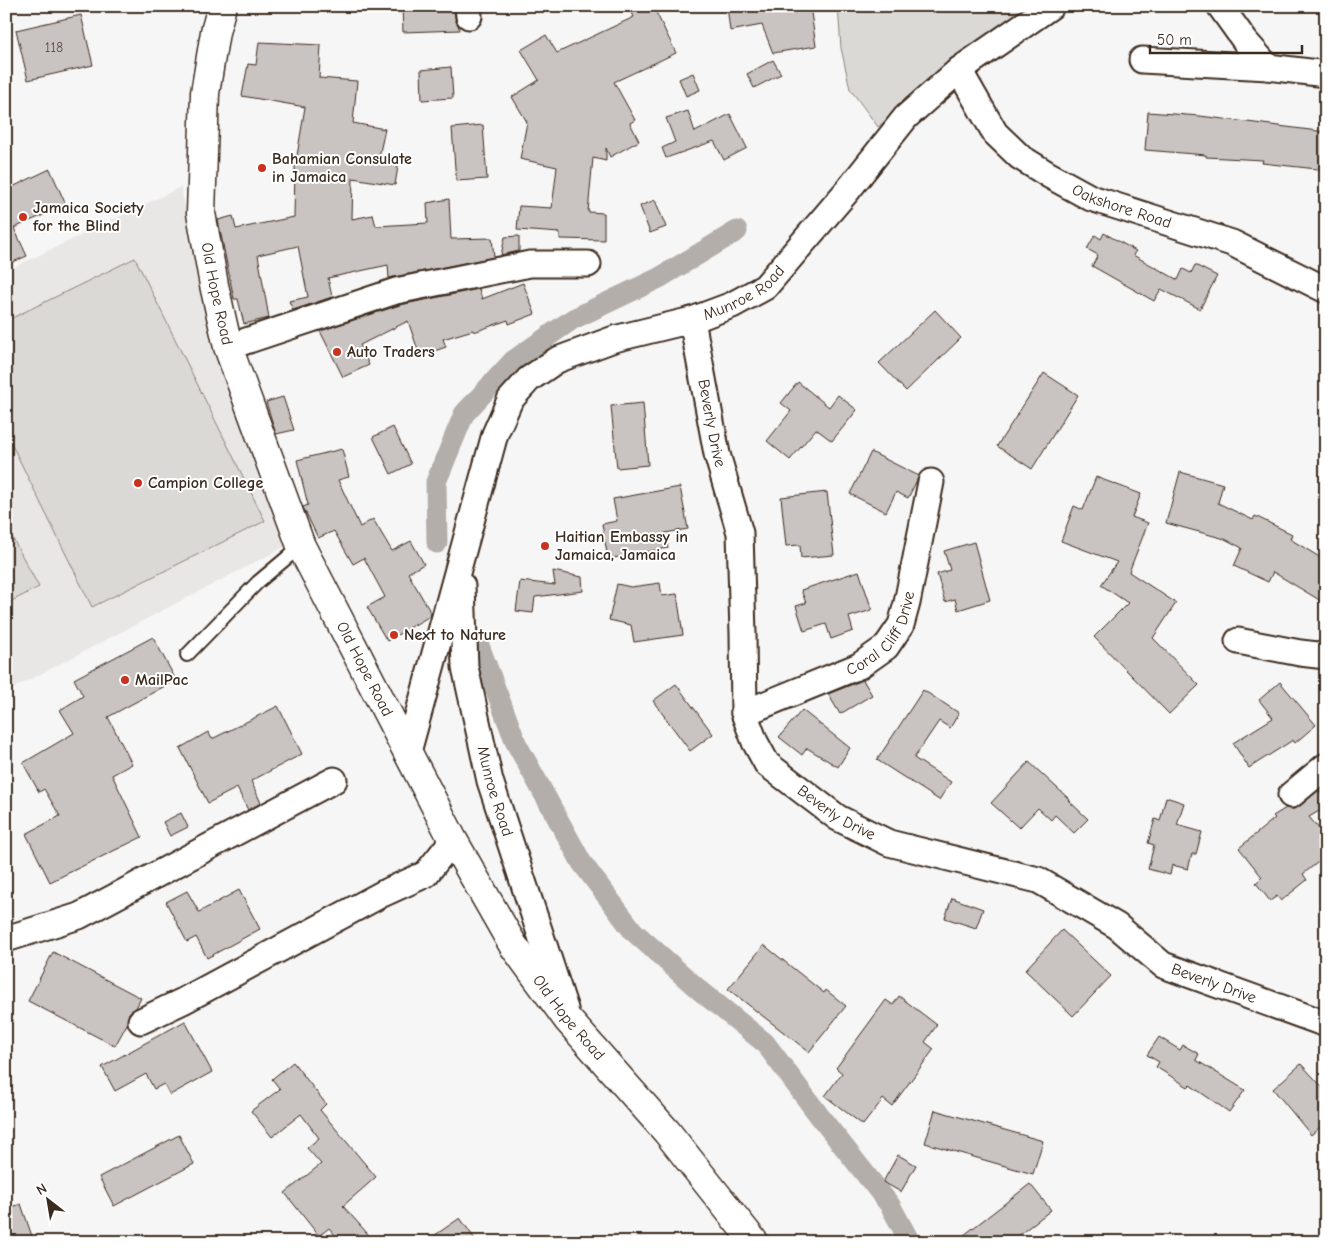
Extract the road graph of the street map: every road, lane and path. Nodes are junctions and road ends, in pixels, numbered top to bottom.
1 (222, 6) edge
2 (1050, 6) edge
3 (1220, 6) edge
4 (1142, 60) dead end
5 (1268, 67) junction
6 (959, 70) junction
7 (1326, 74) edge
8 (588, 264) dead end
9 (1326, 290) edge
10 (692, 320) junction
11 (228, 347) junction
12 (931, 482) dead end
13 (302, 546) junction
14 (461, 554) junction
15 (1238, 641) dead end
16 (187, 654) dead end
17 (1326, 656) edge
18 (744, 713) junction
19 (408, 752) junction
20 (1326, 766) edge
21 (334, 780) dead end
22 (1291, 795) dead end
23 (452, 840) junction
24 (6, 939) edge
25 (568, 1020) junction
26 (141, 1021) dead end
27 (1326, 1024) edge
28 (754, 1242) edge

1 - 11 main road, Old Hope Road
2 - 6 street, Munroe Road
3 - 5 street
4 - 5 street
5 - 7 street
6 - 9 street, Oakshore Road
6 - 10 street, Munroe Road
8 - 11 street
10 - 14 street, Munroe Road
10 - 18 street, Beverly Drive
11 - 13 main road, Old Hope Road
12 - 18 street, Coral Cliff Drive
13 - 16 lane
13 - 19 main road, Old Hope Road
14 - 19 street, Munroe Road
14 - 25 street, Munroe Road
15 - 17 street
18 - 27 street, Beverly Drive
19 - 23 main road, Old Hope Road
20 - 22 street
21 - 24 street
23 - 25 main road, Old Hope Road
23 - 26 street
25 - 28 main road, Old Hope Road

